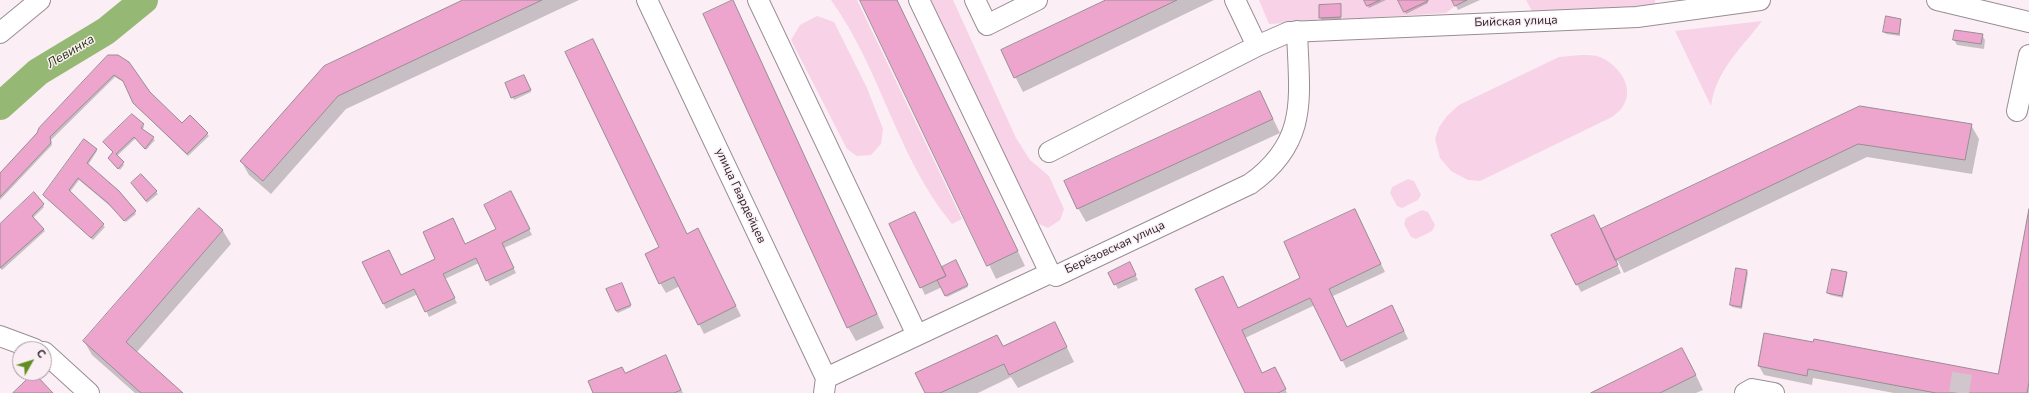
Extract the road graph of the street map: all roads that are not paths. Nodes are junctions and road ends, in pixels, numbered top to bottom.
1 (40, 0) edge
2 (647, 0) edge
3 (758, 0) edge
4 (919, 0) edge
5 (975, 0) edge
6 (1038, 0) edge
7 (1235, 0) edge
8 (1760, 0) edge
9 (1937, 0) edge
10 (2029, 22) edge
11 (1297, 31) junction
12 (0, 33) edge
13 (1264, 42) junction
14 (2029, 55) edge
15 (2017, 111) dead end
16 (1049, 152) dead end
17 (1050, 273) junction
18 (917, 335) junction
19 (0, 336) edge
20 (13, 341) edge
21 (52, 359) edge
22 (825, 385) edge
23 (89, 393) edge
24 (1745, 393) edge
25 (1774, 393) edge

1 - 12 street
2 - 22 street, улица Гвардейцев
3 - 18 street
4 - 17 street
5 - 6 street
7 - 13 street
8 - 11 street, Бийская улица
9 - 10 street
11 - 13 street, Бийская улица
11 - 17 street, Берёзовская улица
13 - 16 street, Бийская улица
14 - 15 street
17 - 18 street, Берёзовская улица
18 - 22 street, Берёзовская улица
19 - 20 street
21 - 23 street
24 - 25 street

